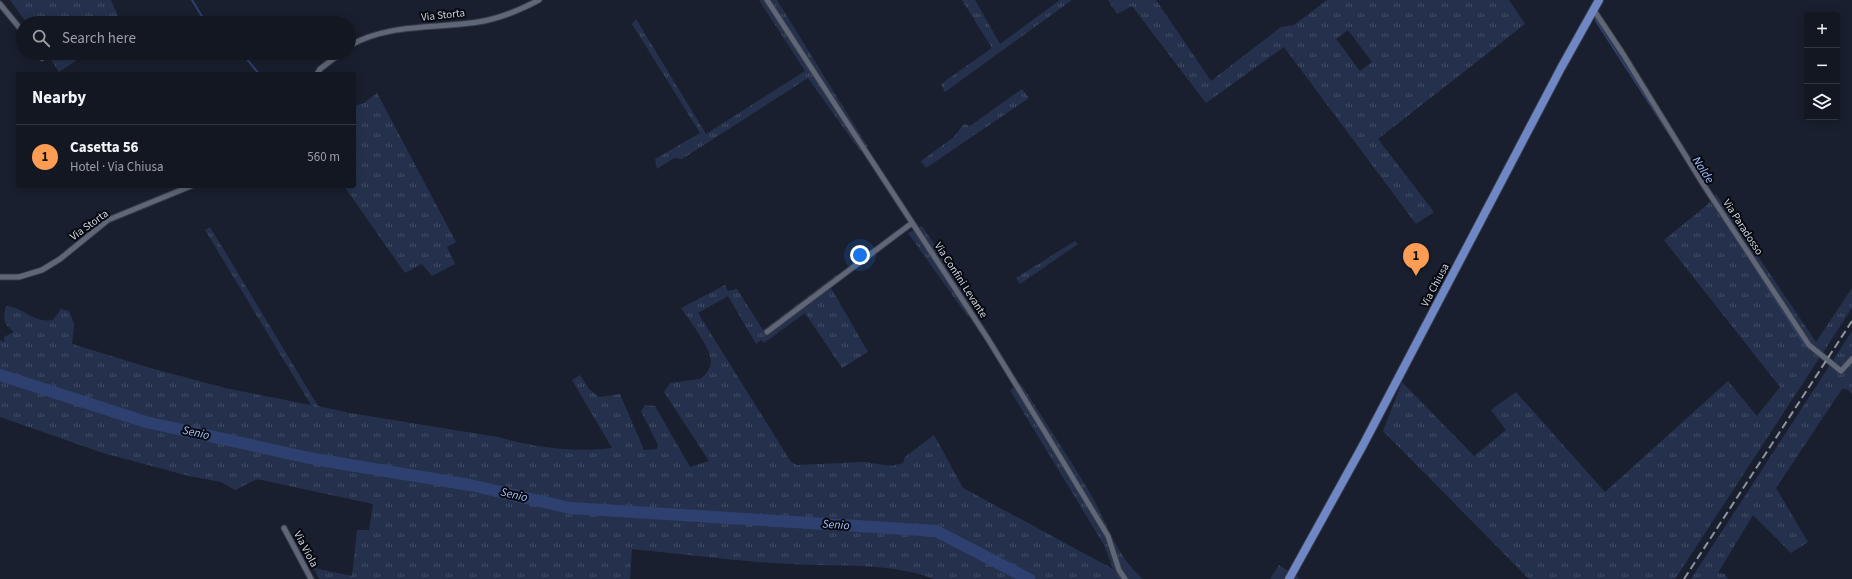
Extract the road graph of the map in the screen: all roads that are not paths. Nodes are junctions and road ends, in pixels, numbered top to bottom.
1 (539, 0) edge
2 (767, 0) edge
3 (1599, 0) edge
4 (0, 3) edge
5 (1594, 9) junction
6 (16, 23) edge
7 (356, 43) edge
8 (331, 60) edge
9 (318, 72) edge
10 (186, 188) edge
11 (912, 223) junction
12 (0, 277) edge
13 (767, 332) dead end
14 (1852, 359) edge
15 (284, 528) dead end
16 (311, 579) edge
17 (1125, 579) edge
18 (1288, 579) edge

1 - 7 street, Via Storta
2 - 11 street, Via Confini Levante
3 - 5 main road, Via Chiusa
4 - 6 street
5 - 14 street, Via Paradosso
5 - 18 main road, Via Chiusa
8 - 9 street
10 - 12 street, Via Storta
11 - 13 street
11 - 17 street, Via Confini Levante
15 - 16 street, Via Viola

